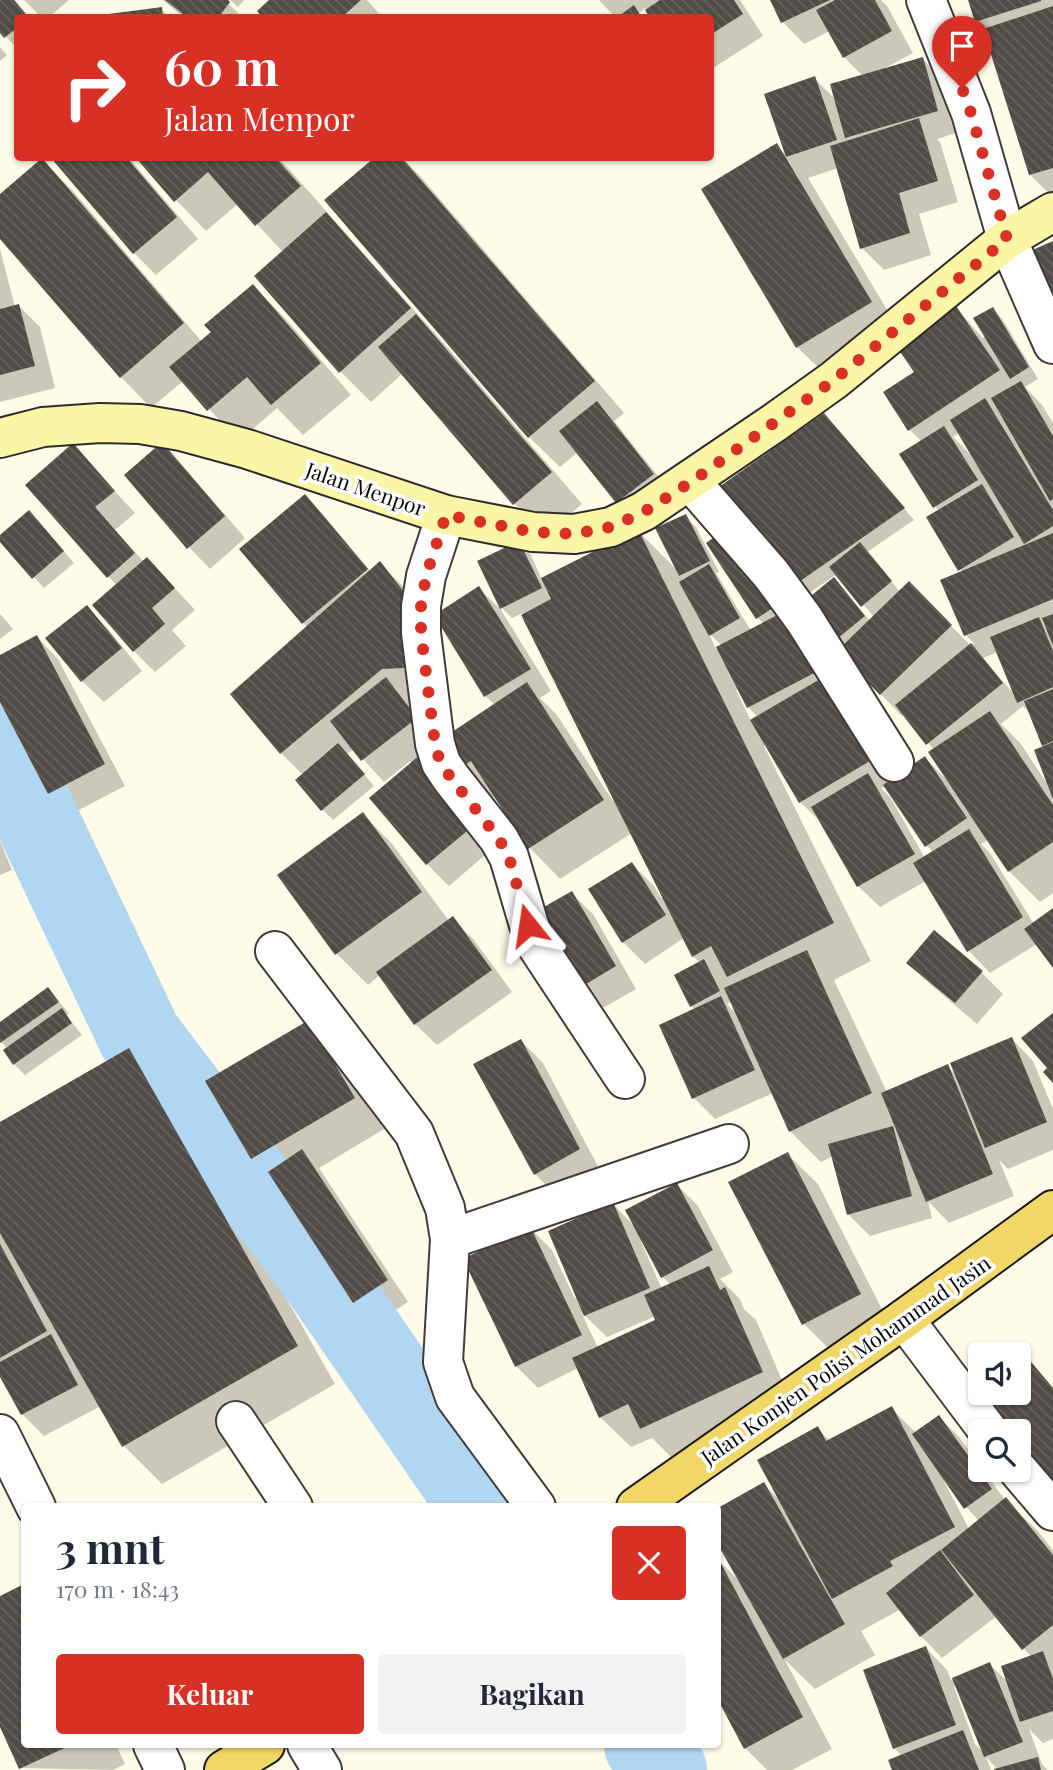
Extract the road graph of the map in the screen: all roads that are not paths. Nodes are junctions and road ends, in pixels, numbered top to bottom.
1 (926, 0) edge
2 (1053, 212) edge
3 (1007, 239) junction
4 (1053, 344) edge
5 (0, 438) edge
6 (691, 482) junction
7 (446, 515) junction
8 (894, 762) dead end
9 (275, 951) dead end
10 (625, 1079) dead end
11 (729, 1144) dead end
12 (1053, 1210) edge
13 (450, 1239) junction
14 (904, 1319) junction
15 (979, 1419) edge
16 (236, 1421) dead end
17 (0, 1434) edge
18 (1028, 1482) edge
19 (34, 1503) edge
20 (290, 1503) edge
21 (533, 1503) edge
22 (642, 1503) edge
23 (1053, 1511) edge
24 (154, 1748) edge
25 (260, 1748) edge
26 (309, 1748) edge
27 (165, 1770) edge
28 (224, 1770) edge
29 (321, 1770) edge

1 - 3 street
2 - 3 street, Jalan Menpor
3 - 4 street
3 - 6 street, Jalan Menpor
5 - 7 street, Jalan Menpor
6 - 7 street, Jalan Menpor
6 - 8 street
7 - 10 street
9 - 13 street
11 - 13 street
12 - 14 main road, Jalan Komjen Polisi Mohammad Jasin
13 - 21 street
14 - 15 street
14 - 22 main road, Jalan Komjen Polisi Mohammad Jasin
16 - 20 street
17 - 19 street
18 - 23 street
24 - 27 street
25 - 28 main road
26 - 29 street

